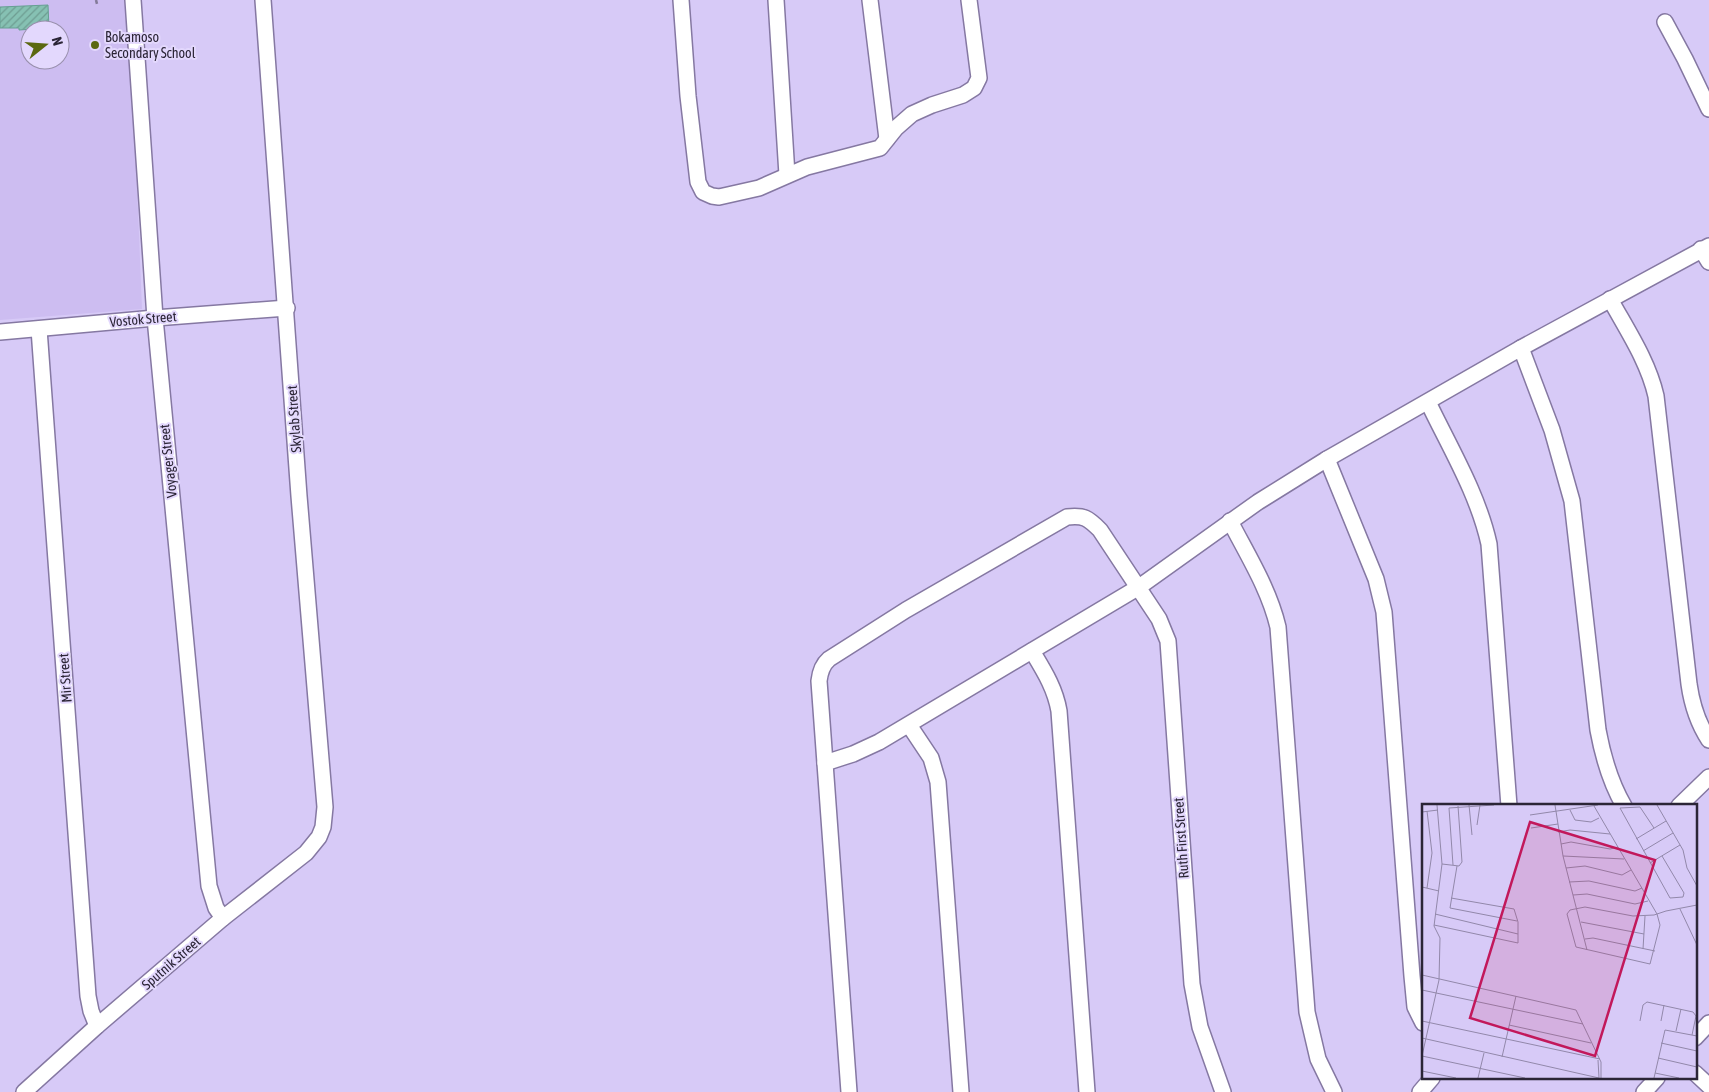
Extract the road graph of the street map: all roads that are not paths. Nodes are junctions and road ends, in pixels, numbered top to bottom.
1 (133, 0) edge
2 (264, 0) edge
3 (681, 0) edge
4 (776, 0) edge
5 (870, 0) edge
6 (969, 0) edge
7 (1664, 22) dead end
8 (1709, 109) edge
9 (887, 139) junction
10 (787, 176) junction
11 (1705, 247) edge
12 (1709, 262) edge
13 (1610, 299) junction
14 (287, 308) junction
15 (155, 318) junction
16 (39, 329) junction
17 (0, 332) edge
18 (1521, 348) junction
19 (1428, 402) junction
20 (1327, 459) junction
21 (1230, 522) junction
22 (1138, 587) junction
23 (1032, 651) junction
24 (909, 725) junction
25 (1709, 740) edge
26 (826, 764) junction
27 (1709, 777) edge
28 (1509, 804) edge
29 (1623, 804) edge
30 (1681, 804) edge
31 (320, 837) joint
32 (223, 918) junction
33 (1422, 1021) edge
34 (1709, 1023) edge
35 (97, 1026) junction
36 (1696, 1037) edge
37 (1696, 1074) edge
38 (1430, 1080) edge
39 (1655, 1080) edge
40 (1709, 1086) edge
41 (24, 1092) edge
42 (849, 1092) edge
43 (961, 1092) edge
44 (1087, 1092) edge
45 (1223, 1092) edge
46 (1334, 1092) edge
47 (1420, 1092) edge
48 (1644, 1092) edge

1 - 15 street, Voyager Street
2 - 14 street, Skylab Street
3 - 10 street
4 - 10 street
5 - 9 street
6 - 9 street
7 - 8 street
9 - 10 street
11 - 12 street
11 - 13 street
13 - 18 street
13 - 25 street
14 - 15 street, Vostok Street
14 - 31 street, Skylab Street
15 - 16 street, Vostok Street
15 - 32 street, Voyager Street
16 - 17 street, Vostok Street
16 - 35 street, Mir Street
18 - 19 street
18 - 29 street
19 - 20 street
19 - 28 street
20 - 21 street
20 - 33 street
21 - 22 street
21 - 46 street
22 - 23 street
22 - 26 street, Ruth First Street
22 - 45 street, Ruth First Street
23 - 24 street
23 - 44 street
24 - 26 street
24 - 43 street
26 - 42 street, Ruth First Street
27 - 30 street
31 - 32 street, Sputnik Street
32 - 35 street, Sputnik Street
34 - 36 street
35 - 41 street, Sputnik Street
37 - 40 street
38 - 47 street
39 - 48 street

